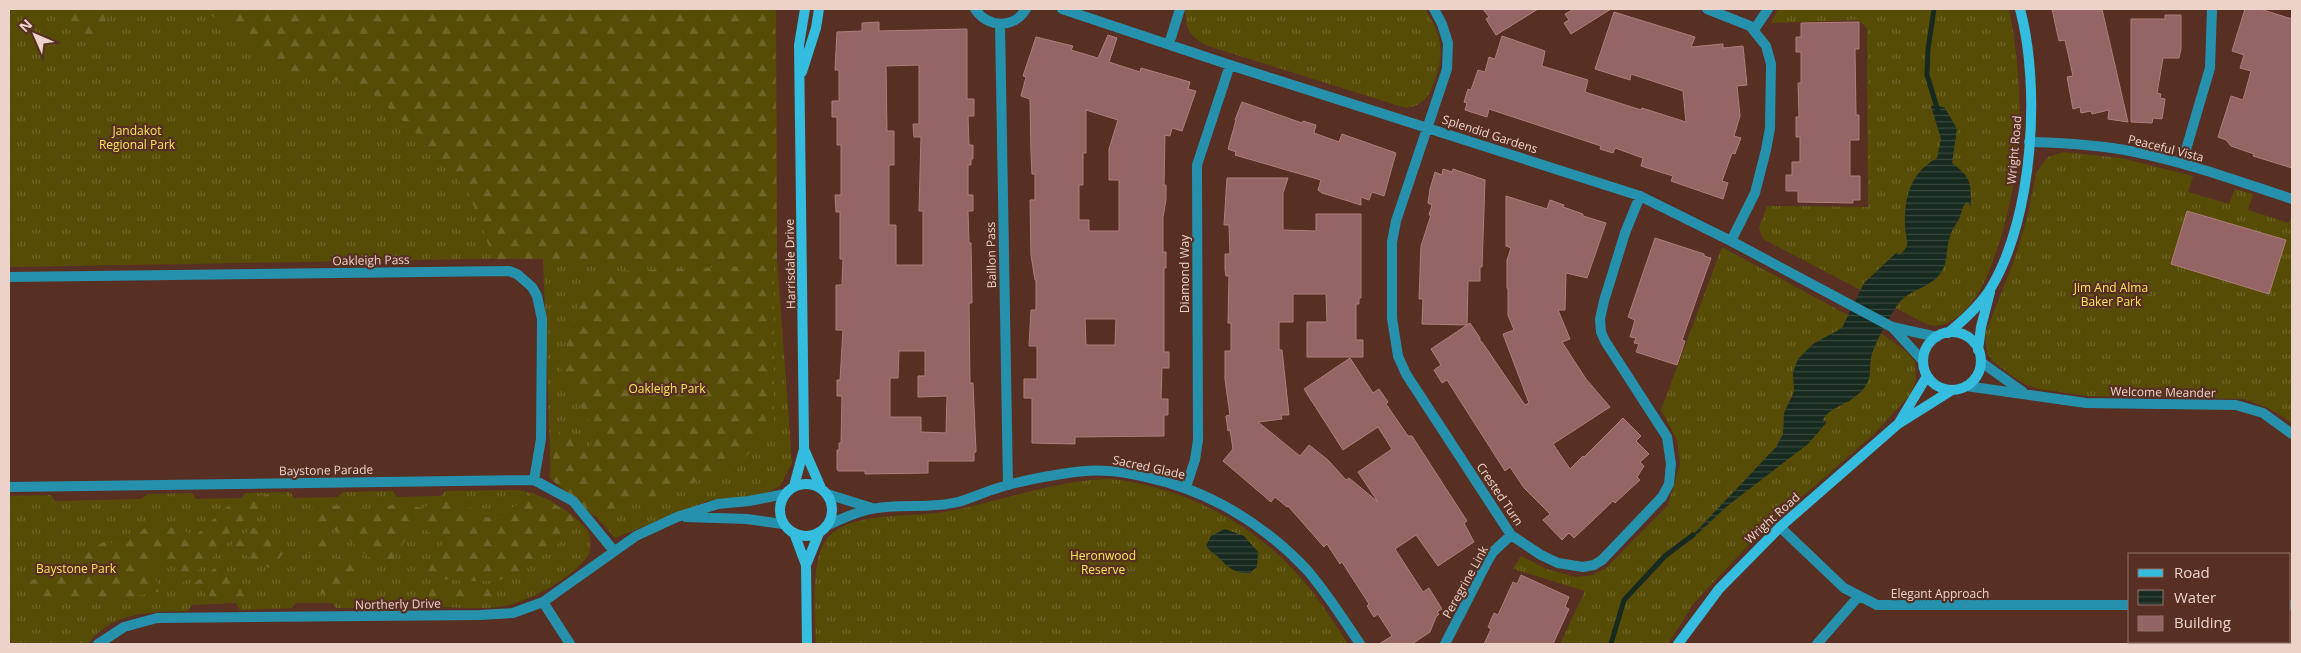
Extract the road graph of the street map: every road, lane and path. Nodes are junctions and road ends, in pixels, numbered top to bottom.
1 (805, 9) edge
2 (819, 9) edge
3 (975, 9) edge
4 (1026, 9) edge
5 (1062, 9) edge
6 (1180, 9) edge
7 (1434, 9) edge
8 (1707, 9) edge
9 (1768, 9) edge
10 (2020, 9) edge
11 (2212, 9) edge
12 (1000, 24) junction
13 (1754, 30) junction
14 (1169, 44) junction
15 (1230, 65) junction
16 (800, 80) junction
17 (1428, 127) junction
18 (2029, 142) junction
19 (2182, 163) junction
20 (1640, 196) junction
21 (2292, 199) edge
22 (1731, 241) junction
23 (9, 277) edge
24 (1991, 289) junction
25 (1892, 327) junction
26 (1948, 333) junction
27 (1937, 336) junction
28 (1978, 350) junction
29 (1923, 361) junction
30 (1980, 362) junction
31 (1927, 376) junction
32 (1966, 386) junction
33 (1952, 390) junction
34 (2026, 394) junction
35 (1898, 424) junction
36 (2292, 434) edge
37 (804, 449) junction
38 (534, 480) junction
39 (1008, 485) junction
40 (794, 486) junction
41 (9, 487) edge
42 (1186, 487) junction
43 (824, 491) junction
44 (785, 494) junction
45 (873, 508) junction
46 (677, 517) junction
47 (783, 524) junction
48 (1780, 527) junction
49 (822, 530) junction
50 (794, 533) junction
51 (1511, 535) junction
52 (614, 551) junction
53 (806, 565) junction
54 (1858, 597) junction
55 (543, 602) junction
56 (2128, 605) edge
57 (98, 644) edge
58 (570, 644) edge
59 (807, 644) edge
60 (1360, 644) edge
61 (1445, 644) edge
62 (1678, 644) edge
63 (1817, 644) edge

1 - 16 street, Harrisdale Drive
2 - 16 street, Harrisdale Drive
3 - 12 street
4 - 12 street
5 - 14 street, Splendid Gardens
6 - 14 street
7 - 17 street, Crested Turn
8 - 13 street
9 - 13 street
10 - 18 street, Wright Road
11 - 19 street
12 - 39 street, Baillon Pass
13 - 22 street
14 - 15 street, Splendid Gardens
15 - 17 street, Splendid Gardens
15 - 42 street, Diamond Way
16 - 37 street, Harrisdale Drive
17 - 20 street, Splendid Gardens
17 - 51 street, Crested Turn
18 - 19 street, Peaceful Vista
18 - 24 street, Wright Road
19 - 21 street, Peaceful Vista
20 - 22 street, Splendid Gardens
20 - 51 street, Crested Turn
22 - 25 street, Splendid Gardens
23 - 38 street, Oakleigh Pass
24 - 26 street, Wright Road
24 - 28 street, Wright Road
25 - 27 street, Splendid Gardens
25 - 29 street, Splendid Gardens
26 - 27 street
26 - 28 street
27 - 29 street
28 - 30 street
29 - 31 street
30 - 32 street
30 - 34 street, Welcome Meander
31 - 33 street
31 - 35 street, Wright Road
32 - 33 street
32 - 34 street, Welcome Meander
33 - 35 street, Wright Road
34 - 36 street, Welcome Meander
35 - 48 street, Wright Road
37 - 40 street, Harrisdale Drive
37 - 43 street, Harrisdale Drive
38 - 41 street, Baystone Parade
38 - 52 street, Baystone Parade
39 - 42 street, Sacred Glade
39 - 45 street, Sacred Glade
40 - 43 street
40 - 44 street
42 - 60 street, Sacred Glade
43 - 45 street, Sacred Glade
43 - 49 street
44 - 46 street, Northerly Drive
44 - 47 street
45 - 49 street, Sacred Glade
46 - 47 street, Northerly Drive
46 - 52 street, Northerly Drive
47 - 50 street
48 - 54 street, Elegant Approach
48 - 62 street, Wright Road
49 - 50 street
49 - 53 street
50 - 53 street
51 - 61 street, Peregrine Link
52 - 55 street, Northerly Drive
53 - 59 street
54 - 56 street, Elegant Approach
54 - 63 street
55 - 57 street, Northerly Drive
55 - 58 street

